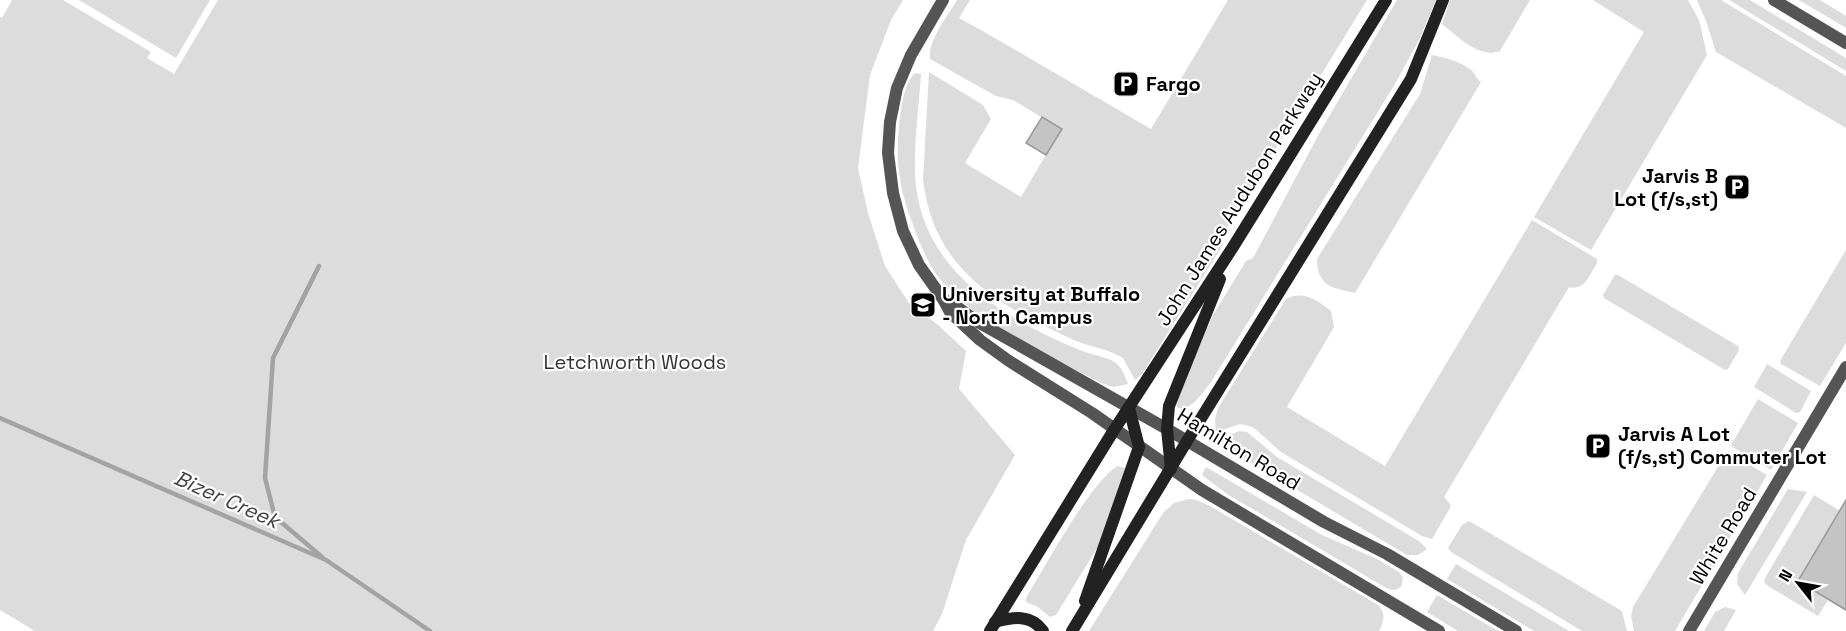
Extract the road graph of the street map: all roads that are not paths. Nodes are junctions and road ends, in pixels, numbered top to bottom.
1 (943, 0) edge
2 (1386, 0) edge
3 (1443, 0) edge
4 (1774, 0) edge
5 (1846, 43) edge
6 (1233, 247) junction
7 (943, 299) junction
8 (1846, 367) edge
9 (1129, 408) junction
10 (1167, 429) junction
11 (1114, 430) junction
12 (1187, 441) junction
13 (1139, 447) junction
14 (1171, 469) junction
15 (1075, 626) edge
16 (992, 627) edge
17 (1043, 631) edge
18 (1439, 631) edge
19 (1516, 631) edge
20 (1689, 631) edge

1 - 7 street, Hamilton Road
2 - 6 main road, John James Audubon Parkway
3 - 12 main road
4 - 5 street
6 - 9 main road, John James Audubon Parkway
6 - 10 main road
7 - 9 street, Hamilton Road
7 - 11 street, Hamilton Road
8 - 20 street, White Road
9 - 10 street, Hamilton Road
9 - 11 main road, John James Audubon Parkway
9 - 13 main road
10 - 12 street, Hamilton Road
10 - 14 main road
11 - 13 street, Hamilton Road
11 - 16 main road, John James Audubon Parkway
12 - 14 main road
12 - 19 street, Hamilton Road
13 - 14 street, Hamilton Road
13 - 15 main road
14 - 15 main road
14 - 18 street, Hamilton Road
16 - 17 main road

